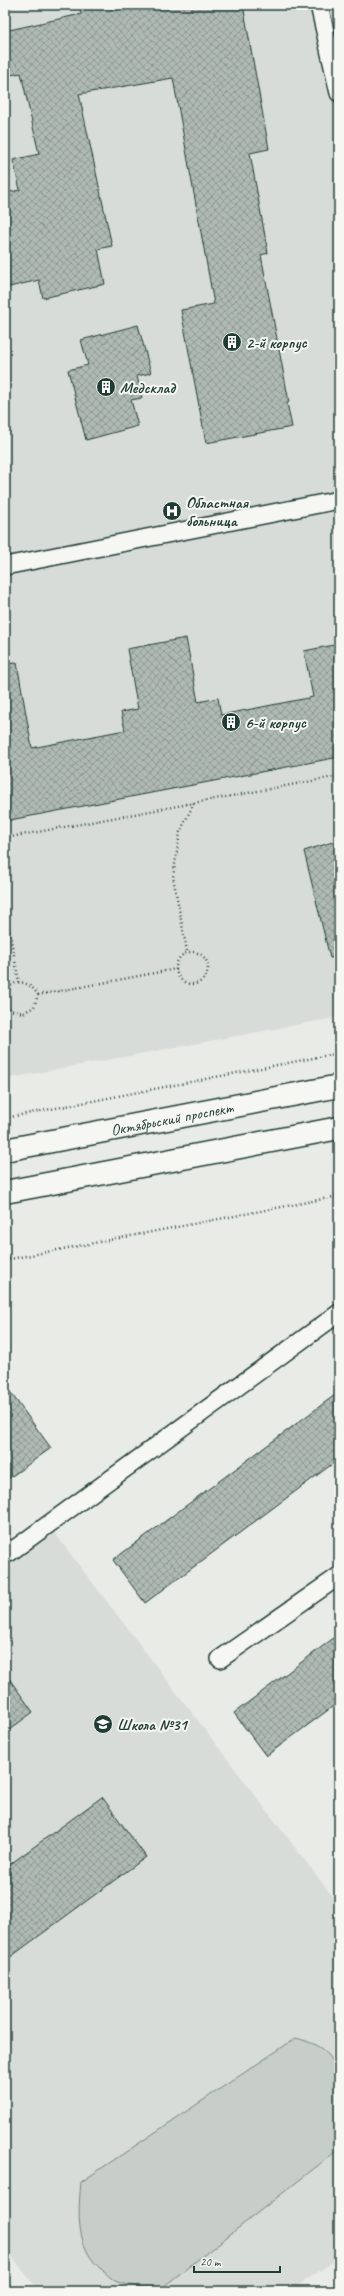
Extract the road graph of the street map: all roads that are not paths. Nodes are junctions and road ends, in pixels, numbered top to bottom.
1 (319, 5) edge
2 (339, 93) edge
3 (339, 500) edge
4 (5, 566) edge
5 (339, 1086) edge
6 (339, 1128) edge
7 (5, 1150) edge
8 (5, 1192) edge
9 (339, 1313) edge
10 (5, 1547) edge
11 (339, 1576) edge
12 (220, 1659) dead end

1 - 2 lane
3 - 4 lane
5 - 7 main road, Октябрьский проспект
6 - 8 main road
9 - 10 lane
11 - 12 lane

